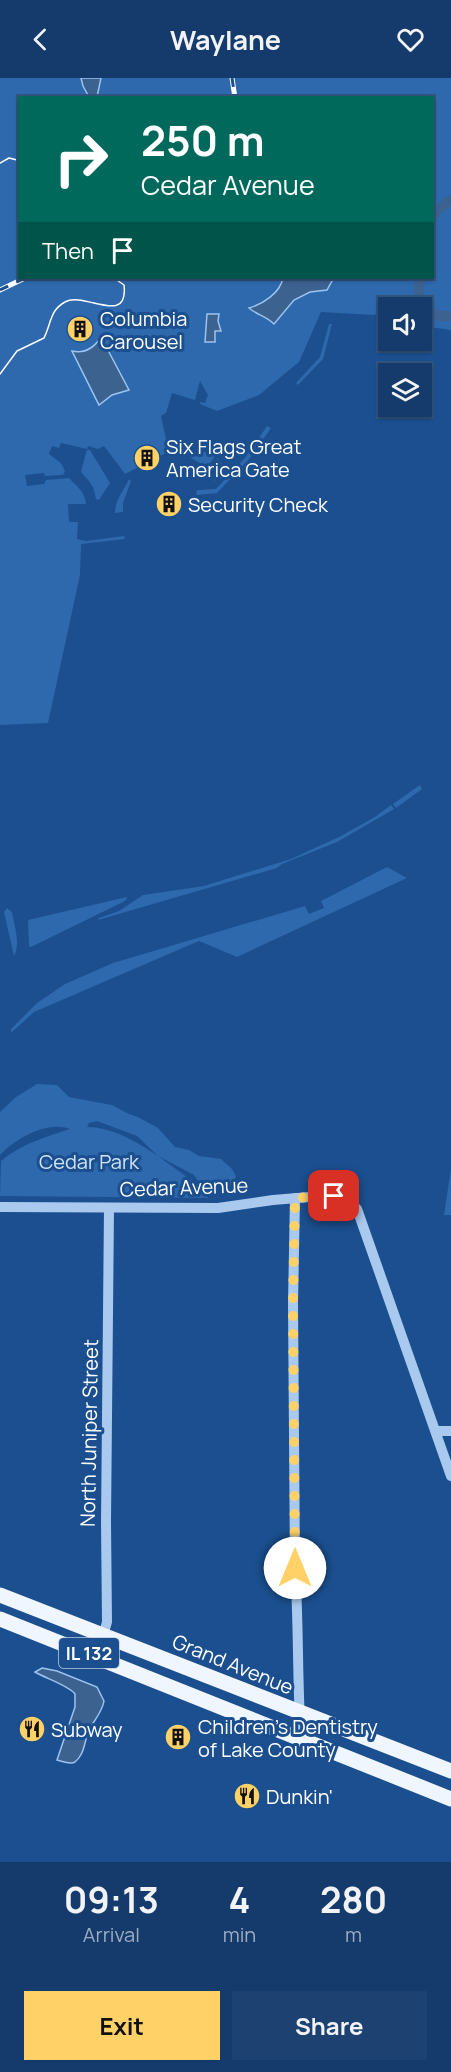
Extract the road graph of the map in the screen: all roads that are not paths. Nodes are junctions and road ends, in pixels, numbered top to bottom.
1 (295, 1198) junction
2 (0, 1207) edge
3 (109, 1208) junction
4 (436, 1431) junction
5 (451, 1431) edge
6 (451, 1476) edge
7 (0, 1595) edge
8 (0, 1619) edge
9 (104, 1635) junction
10 (97, 1657) junction
11 (299, 1712) junction
12 (301, 1739) junction
13 (451, 1771) edge
14 (451, 1799) edge

1 - 3 street, Cedar Avenue
1 - 4 street, Cedar Avenue
1 - 11 street
2 - 3 street, Cedar Avenue
3 - 9 street, North Juniper Street
4 - 5 street
4 - 6 street, Cedar Avenue
7 - 9 main road, Grand Avenue / IL 132
8 - 10 main road, IL 132
9 - 10 street, North Juniper Street
9 - 11 main road, Grand Avenue / IL 132
10 - 12 main road, IL 132
11 - 12 street
11 - 13 main road, Grand Avenue / IL 132
12 - 14 main road, IL 132

